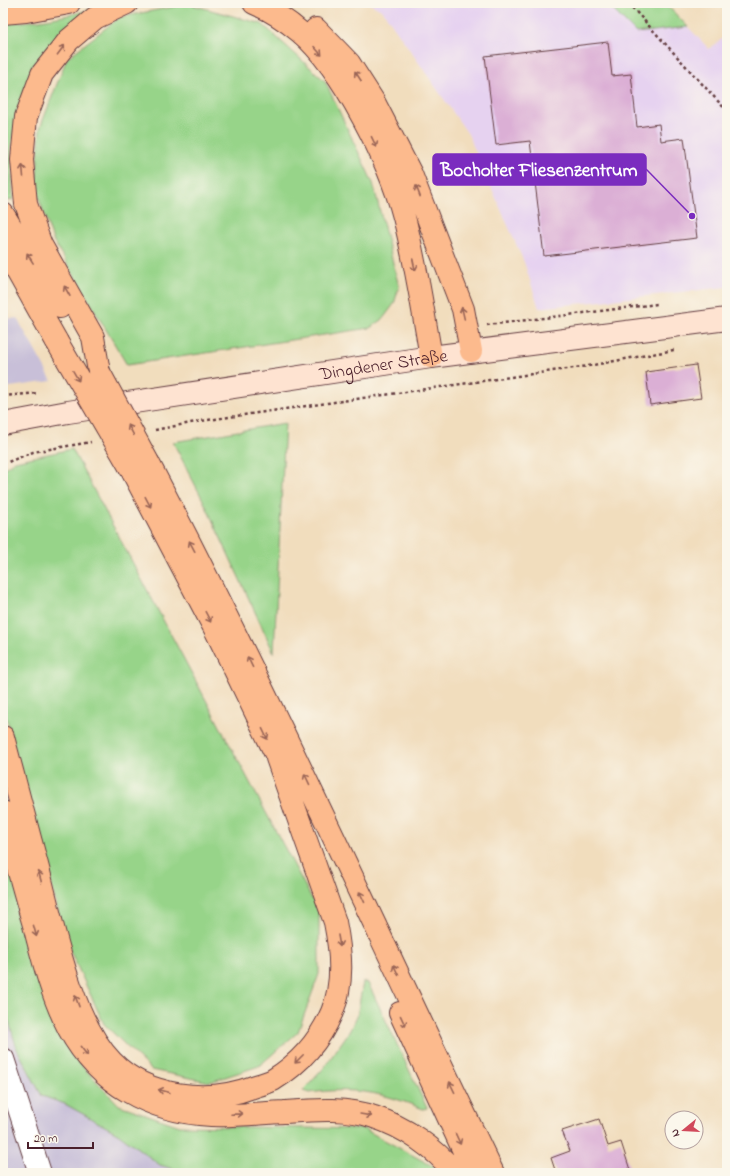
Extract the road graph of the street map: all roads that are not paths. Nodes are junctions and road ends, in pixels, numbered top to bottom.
1 (69, 3) edge
2 (128, 3) edge
3 (254, 3) edge
4 (282, 3) edge
5 (3, 13) edge
6 (3, 214) edge
7 (3, 246) edge
8 (727, 319) edge
9 (86, 338) junction
10 (471, 351) junction
11 (431, 357) junction
12 (42, 418) junction
13 (3, 424) edge
14 (3, 437) edge
15 (140, 466) junction
16 (3, 737) edge
17 (277, 758) junction
18 (3, 812) edge
19 (3, 1059) edge
20 (40, 1173) edge
21 (455, 1173) edge
22 (474, 1173) edge
23 (493, 1173) edge

1 - 5 highway
9 -> 2 highway
3 -> 11 highway
10 -> 4 highway
9 -> 6 highway
7 -> 15 highway, bridge
8 - 10 main road, Dingdener Straße
15 -> 9 highway, bridge
10 - 11 main road, Dingdener Straße
11 - 12 main road, Dingdener Straße
12 - 13 main road, Dingdener Straße
12 - 14 main road, Dingdener Straße
15 -> 17 highway
23 -> 15 highway
17 -> 16 highway
17 -> 22 highway
18 -> 21 highway
19 - 20 street

